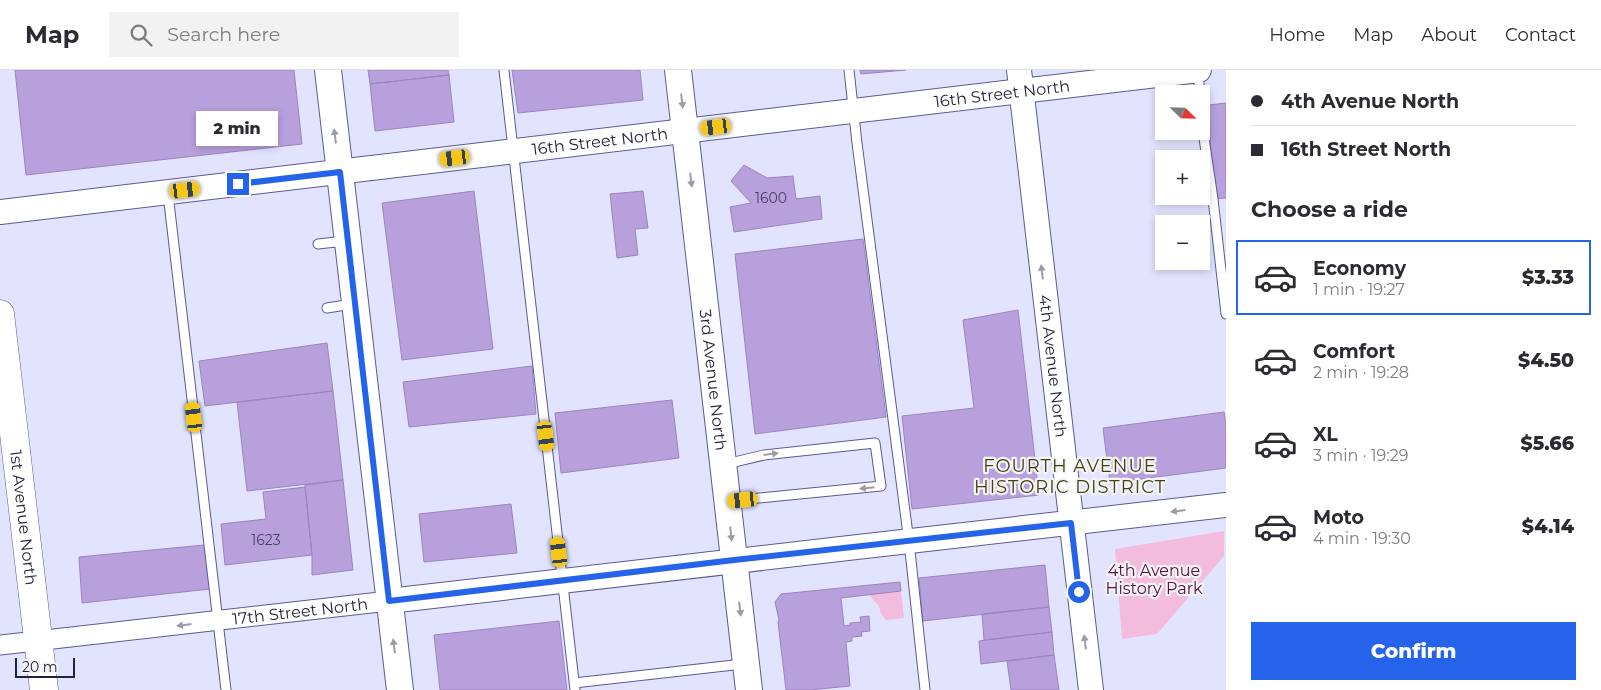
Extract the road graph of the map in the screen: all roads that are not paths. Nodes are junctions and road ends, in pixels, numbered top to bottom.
1 (328, 70) edge
2 (504, 70) edge
3 (678, 70) edge
4 (849, 70) edge
5 (1199, 70) edge
6 (1020, 81) edge
7 (1199, 85) edge
8 (853, 111) junction
9 (685, 131) junction
10 (1204, 140) edge
11 (514, 151) junction
12 (340, 172) junction
13 (168, 192) junction
14 (0, 212) edge
15 (348, 240) junction
16 (318, 244) dead end
17 (355, 304) junction
18 (327, 308) dead end
19 (0, 314) edge
20 (1226, 314) edge
21 (723, 464) junction
22 (728, 502) junction
23 (1226, 505) edge
24 (1071, 523) junction
25 (909, 542) junction
26 (734, 560) junction
27 (562, 580) junction
28 (389, 601) junction
29 (218, 621) junction
30 (39, 641) junction
31 (0, 645) edge
32 (746, 663) junction
33 (574, 687) edge
34 (44, 690) edge
35 (226, 690) edge
36 (400, 690) edge
37 (749, 690) edge
38 (925, 690) edge
39 (1091, 690) edge

12 -> 1 main road
2 - 11 lane
3 -> 9 main road, 3rd Avenue North
4 - 8 lane
5 - 6 street, 16th Street North
5 - 7 lane
6 - 8 street, 16th Street North
24 -> 6 street, 4th Avenue North
8 - 9 street, 16th Street North
8 - 25 lane
9 - 11 street, 16th Street North
9 -> 21 main road, 3rd Avenue North
10 - 20 lane
11 - 12 street, 16th Street North
11 - 27 lane
12 - 13 street, 16th Street North
12 - 15 main road
13 - 14 street, 16th Street North
13 - 29 lane
15 - 16 lane
15 - 17 main road
17 - 18 lane
17 - 28 main road
19 - 30 main road, 1st Avenue North
21 - 22 main road, 3rd Avenue North
21 -> 22 lane
22 -> 26 main road, 3rd Avenue North
23 -> 24 street, 17th Street North
24 - 25 street, 17th Street North
39 -> 24 street, 4th Avenue North
25 - 26 street, 17th Street North
25 - 38 lane
26 - 27 street, 17th Street North
26 -> 32 main road, 3rd Avenue North
27 - 28 street, 17th Street North
27 - 33 lane
28 - 29 street, 17th Street North
36 -> 28 main road
29 -> 30 street, 17th Street North
29 - 35 lane
30 - 31 street, 17th Street North
30 - 34 main road, 1st Avenue North
32 - 33 lane
32 - 37 main road, 3rd Avenue North

